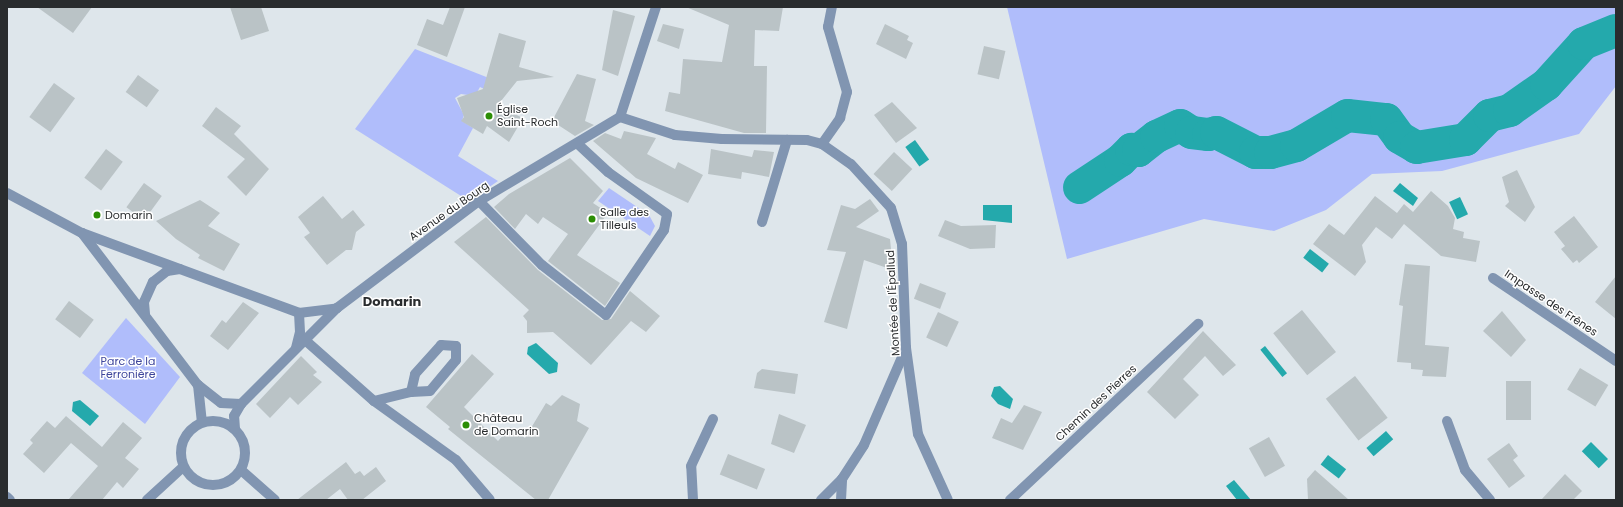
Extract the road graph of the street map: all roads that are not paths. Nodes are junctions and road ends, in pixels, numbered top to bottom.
1 (656, 7) edge
2 (832, 7) edge
3 (620, 117) junction
4 (787, 140) junction
5 (578, 144) junction
6 (822, 144) junction
7 (7, 193) edge
8 (479, 201) junction
9 (762, 222) dead end
10 (82, 233) junction
11 (181, 269) junction
12 (1494, 278) dead end
13 (337, 308) junction
14 (298, 313) junction
15 (145, 314) junction
16 (1198, 324) dead end
17 (305, 340) junction
18 (906, 348) junction
19 (295, 350) junction
20 (1616, 360) edge
21 (198, 385) junction
22 (411, 392) junction
23 (374, 401) junction
24 (241, 404) junction
25 (713, 419) dead end
26 (1448, 421) dead end
27 (202, 422) junction
28 (235, 429) junction
29 (183, 467) junction
30 (241, 470) junction
31 (842, 479) junction
32 (7, 497) edge
33 (10, 500) edge
34 (147, 500) edge
35 (275, 500) edge
36 (490, 500) edge
37 (693, 500) edge
38 (821, 500) edge
39 (841, 500) edge
40 (948, 500) edge
41 (1010, 500) edge
42 (1490, 500) edge

1 - 3 street
2 - 6 street
3 - 4 street, Montée de l'Épallud
3 - 5 street, Avenue du Bourg
4 - 6 street, Montée de l'Épallud
4 - 9 street
5 - 8 street, Avenue du Bourg
5 - 8 street
6 - 18 street, Montée de l'Épallud
7 - 10 street
8 - 13 street, Avenue du Bourg
10 - 11 street
10 - 15 street
11 - 14 street
11 - 15 street
12 - 20 street, Impasse des Frênes
13 - 14 street
13 - 17 street, Avenue du Bourg
14 - 19 street
15 - 21 street
16 - 41 street, Chemin des Pierres
17 - 19 street, Avenue du Bourg
17 - 23 street
18 - 31 street
18 - 40 street, Montée de l'Épallud
19 - 24 street, Avenue du Bourg
21 - 24 street
21 - 27 street
22 - 22 street
22 - 23 street
23 - 36 street
24 - 28 street, Avenue du Bourg
25 - 37 street
26 - 42 street
27 - 28 street
27 - 29 street
28 - 30 street
29 - 30 street
29 - 34 street
30 - 35 street
31 - 38 street
31 - 39 street
32 - 33 street

